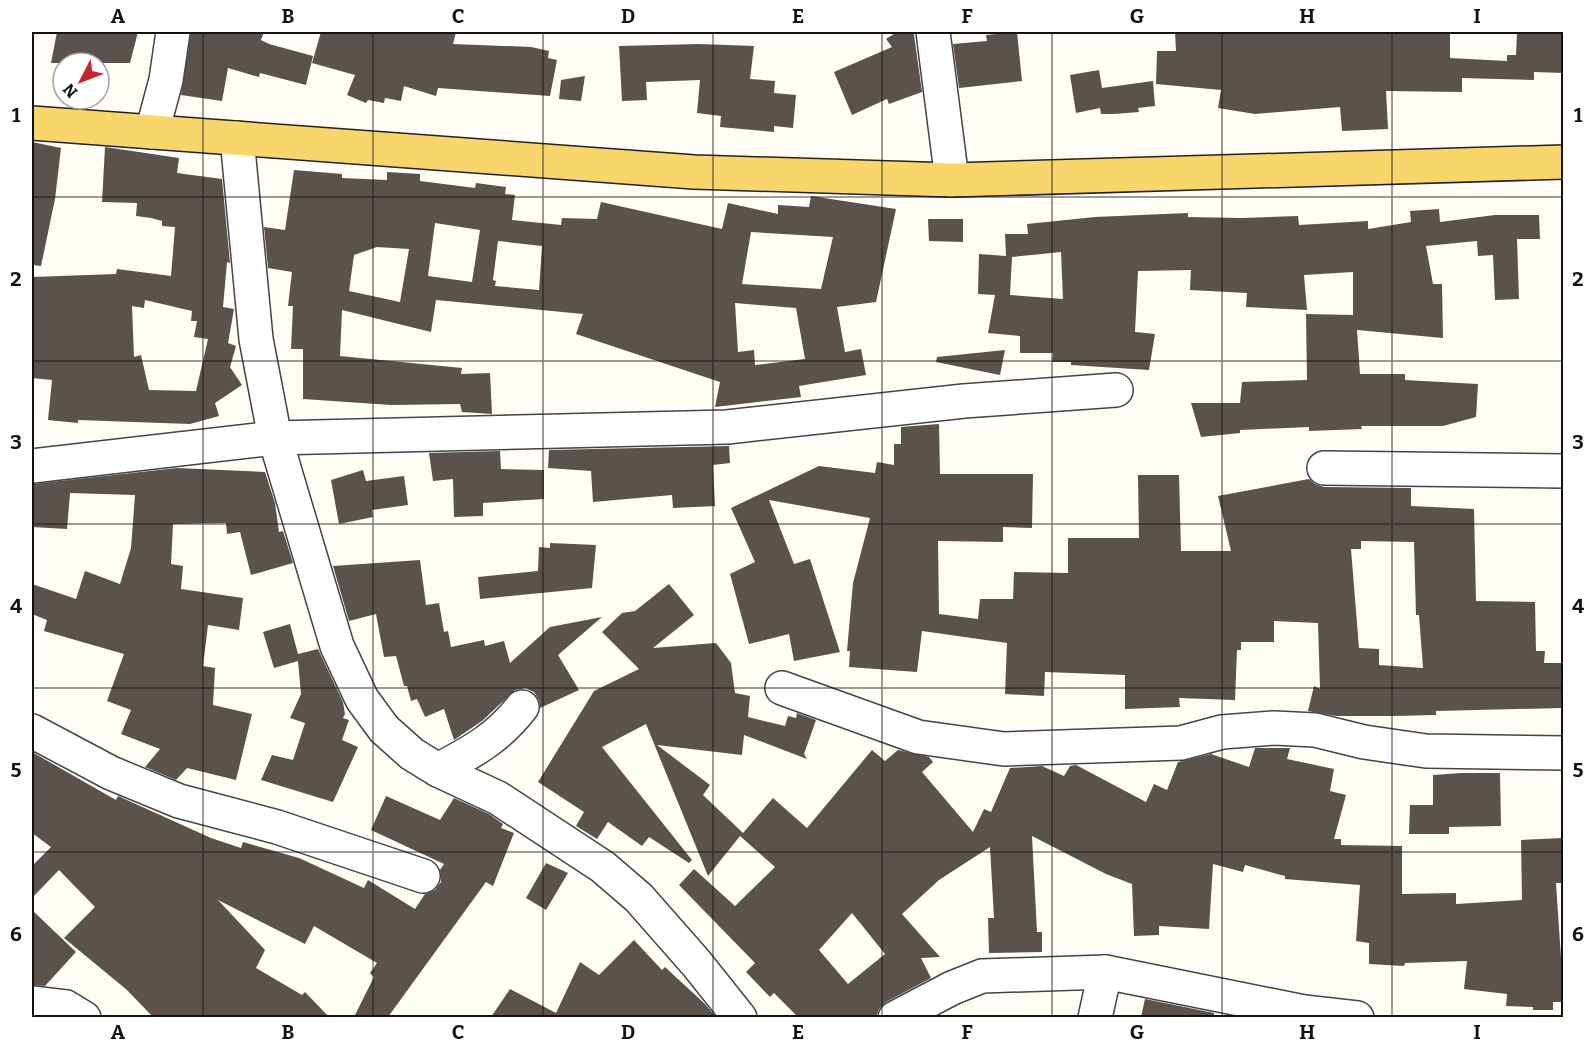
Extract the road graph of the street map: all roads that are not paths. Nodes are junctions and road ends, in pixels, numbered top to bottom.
1 (173, 32) edge
2 (933, 32) edge
3 (32, 123) edge
4 (152, 132) junction
5 (237, 138) junction
6 (1563, 162) edge
7 (952, 180) junction
8 (1116, 390) dead end
9 (275, 438) junction
10 (32, 466) edge
11 (1324, 468) dead end
12 (1563, 471) edge
13 (782, 688) dead end
14 (522, 707) dead end
15 (32, 731) edge
16 (1563, 753) edge
17 (438, 770) junction
18 (423, 876) dead end
19 (1105, 972) junction
20 (32, 1003) edge
21 (84, 1017) edge
22 (740, 1017) edge
23 (895, 1017) edge
24 (1095, 1017) edge
25 (1344, 1017) edge

1 - 4 street
2 - 7 street
3 - 4 main road
4 - 5 main road
5 - 7 main road
5 - 9 street
6 - 7 main road
8 - 9 street
9 - 10 street
9 - 17 street
11 - 12 street
13 - 16 street
14 - 17 street
15 - 18 street
17 - 22 street
19 - 23 street
19 - 24 street
19 - 25 street
20 - 21 street

